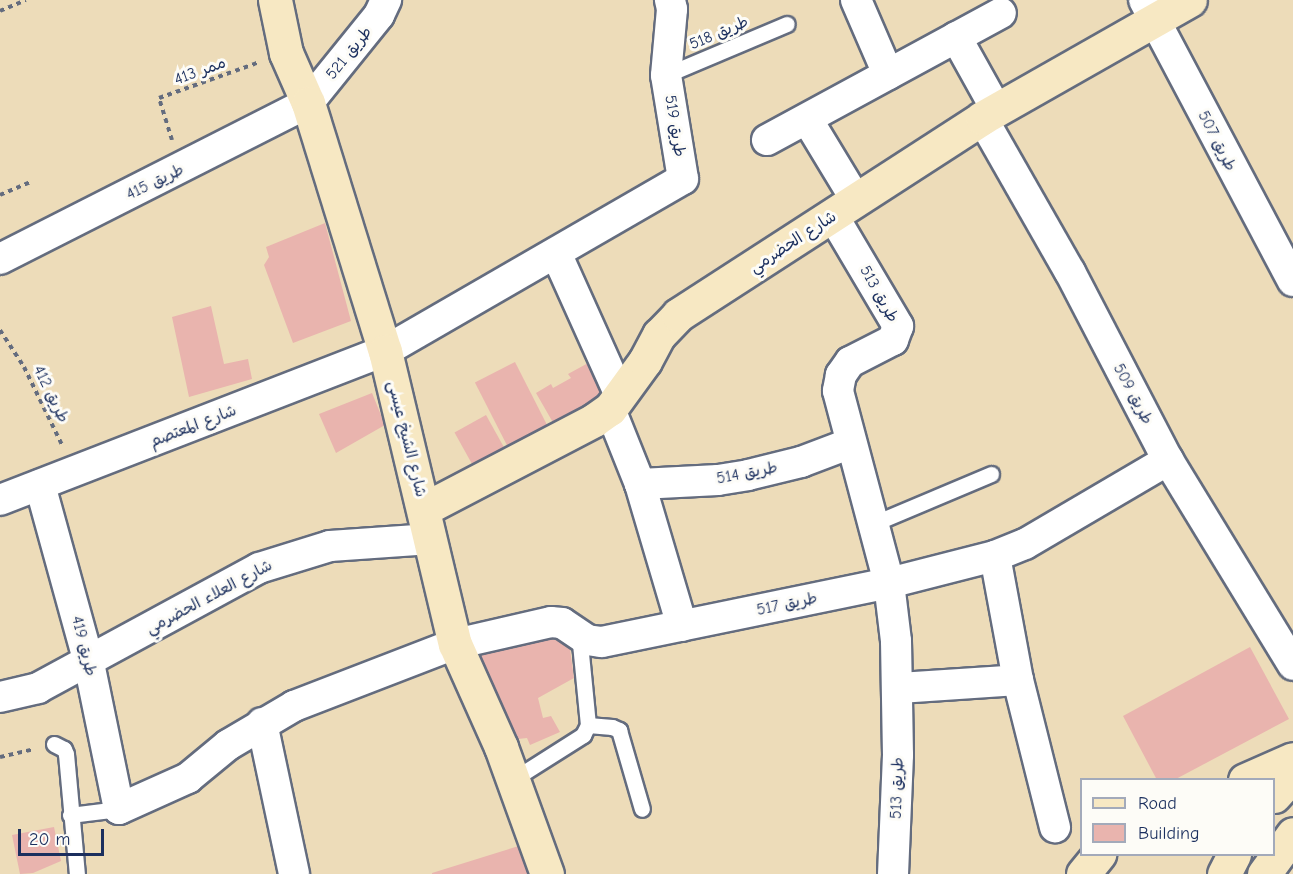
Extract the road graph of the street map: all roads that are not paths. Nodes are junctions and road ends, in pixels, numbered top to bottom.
1 (275, 0) edge
2 (386, 0) edge
3 (670, 0) edge
4 (856, 0) edge
5 (1190, 0) edge
6 (1149, 10) edge
7 (1001, 13) dead end
8 (787, 24) dead end
9 (956, 37) junction
10 (888, 74) junction
11 (666, 75) junction
12 (308, 103) junction
13 (989, 114) junction
14 (807, 119) junction
15 (767, 140) dead end
16 (845, 208) junction
17 (556, 253) junction
18 (0, 259) edge
19 (1293, 281) edge
20 (385, 351) junction
21 (615, 401) junction
22 (851, 443) junction
23 (1168, 460) junction
24 (991, 474) dead end
25 (640, 484) junction
26 (40, 485) junction
27 (0, 500) edge
28 (875, 523) junction
29 (427, 524) junction
30 (995, 556) junction
31 (889, 583) junction
32 (682, 626) junction
33 (579, 634) junction
34 (455, 644) junction
35 (89, 663) junction
36 (1293, 665) edge
37 (1018, 680) junction
38 (899, 688) junction
39 (0, 697) edge
40 (262, 723) junction
41 (588, 725) junction
42 (54, 744) road end
43 (1293, 759) edge
44 (1293, 775) edge
45 (510, 777) junction
46 (1250, 778) edge
47 (1275, 795) edge
48 (119, 808) junction
49 (642, 809) dead end
50 (70, 815) junction
51 (1055, 827) dead end
52 (1293, 834) edge
53 (1098, 856) edge
54 (1233, 856) edge
55 (77, 874) edge
56 (294, 874) edge
57 (547, 874) edge
58 (893, 874) edge
59 (1083, 874) edge
60 (1224, 874) edge
61 (1264, 874) edge

1 - 12 street, شارع الشيخ عيسى
2 - 12 street, طريق 521
3 - 11 street, طريق 519
4 - 10 street
5 - 6 street, شارع الحضرمي
6 - 13 street, شارع الحضرمي
6 - 19 street, طريق 507
7 - 9 street
8 - 11 lane, طريق 518
9 - 10 street
9 - 13 street, طريق 509
10 - 14 street
11 - 17 street, طريق 519
12 - 18 street, طريق 415
12 - 20 street, شارع الشيخ عيسى
13 - 16 street, شارع الحضرمي
13 - 23 street, طريق 509
14 - 15 street
14 - 16 street
16 - 21 street, شارع الحضرمي
16 - 22 street, طريق 513
17 - 20 street, طريق 519
17 - 21 street
20 - 26 street, شارع المعتصم
20 - 29 street, شارع الشيخ عيسى
21 - 25 street
21 - 29 street, شارع الحضرمي
22 - 25 street, طريق 514
22 - 28 street, طريق 513
23 - 30 street, طريق 517
23 - 36 street, طريق 509
24 - 28 lane
25 - 32 street
26 - 27 street, شارع المعتصم
26 - 35 street, طريق 419
28 - 31 street, طريق 513
29 - 34 street, شارع الشيخ عيسى
29 - 35 street, شارع العلاء الحضرمي
30 - 31 street, طريق 517
30 - 37 street
31 - 32 street, طريق 517
31 - 38 street, طريق 513
32 - 33 street, طريق 517
33 - 34 street, طريق 517
33 - 41 lane
34 - 40 street
34 - 45 street, شارع الشيخ عيسى
35 - 39 street, شارع العلاء الحضرمي
35 - 48 street, طريق 419
37 - 38 street
37 - 51 street
38 - 58 street, طريق 513
40 - 48 street
40 - 56 street
41 - 45 lane
41 - 49 lane
42 - 50 lane
43 - 46 street
44 - 47 street
45 - 57 street, شارع الشيخ عيسى
48 - 50 lane
50 - 55 lane
52 - 61 street
53 - 59 street
54 - 60 street

